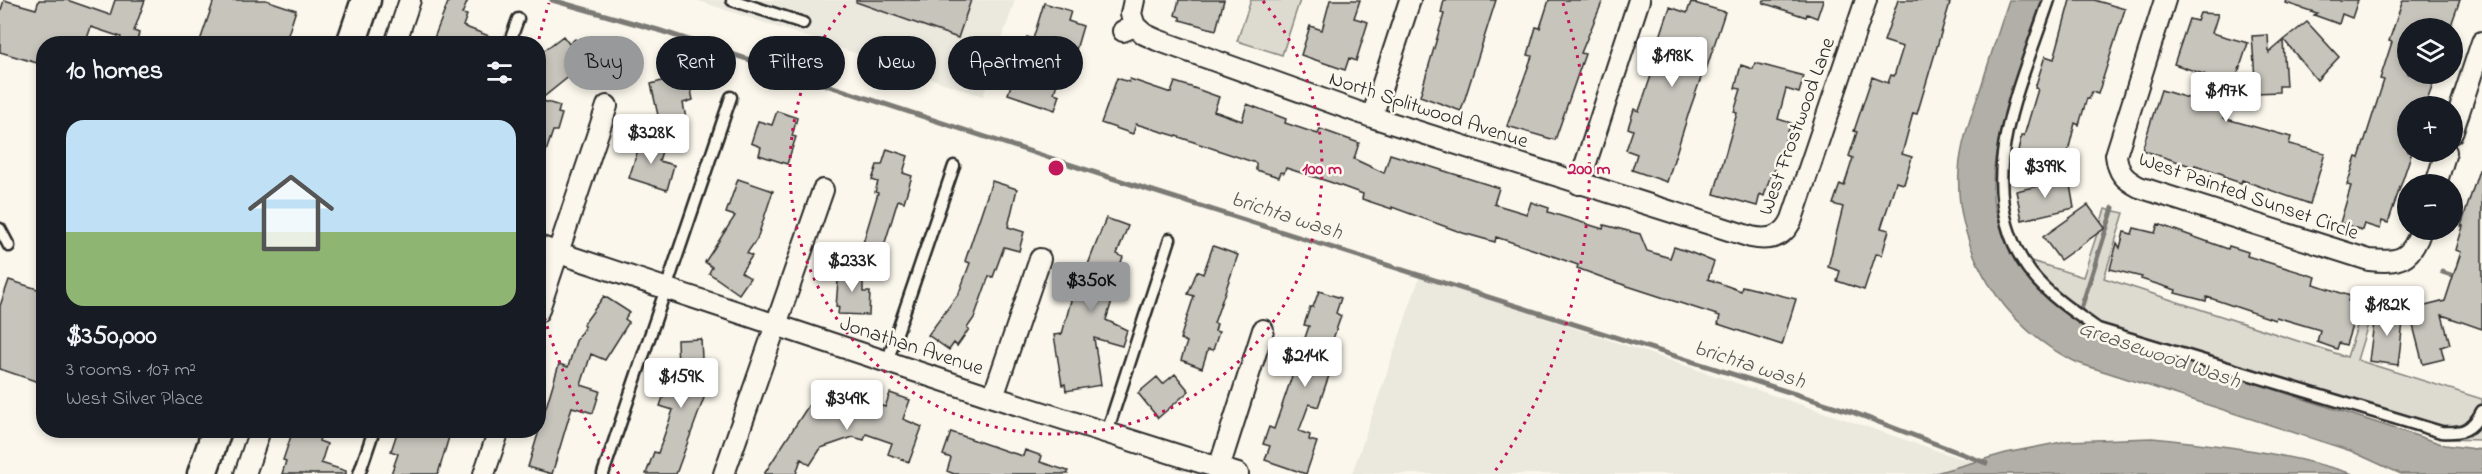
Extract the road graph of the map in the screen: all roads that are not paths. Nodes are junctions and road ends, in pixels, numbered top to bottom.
1 (366, 0) edge
2 (410, 0) edge
3 (732, 0) edge
4 (1134, 0) edge
5 (1410, 0) edge
6 (1640, 0) edge
7 (1866, 0) edge
8 (2049, 0) edge
9 (2165, 0) edge
10 (518, 19) dead end
11 (802, 23) dead end
12 (354, 36) edge
13 (398, 36) edge
14 (511, 36) edge
15 (2482, 42) edge
16 (731, 98) dead end
17 (2463, 100) edge
18 (607, 106) dead end
19 (1372, 117) junction
20 (954, 166) dead end
21 (1579, 184) junction
22 (823, 190) dead end
23 (0, 229) edge
24 (1170, 238) dead end
25 (1782, 239) joint
26 (2417, 240) edge
27 (9, 246) dead end
28 (546, 248) edge
29 (559, 252) junction
30 (1040, 259) dead end
31 (665, 288) junction
32 (546, 289) edge
33 (775, 325) junction
34 (1263, 330) dead end
35 (886, 362) junction
36 (993, 397) junction
37 (2482, 411) edge
38 (1107, 432) junction
39 (214, 438) edge
40 (257, 438) edge
41 (371, 438) edge
42 (496, 438) edge
43 (1218, 471) edge
44 (202, 474) edge
45 (245, 474) edge
46 (359, 474) edge
47 (484, 474) edge
48 (603, 474) edge
49 (724, 474) edge
50 (1238, 474) edge

1 - 12 main road
2 - 13 street
3 - 11 lane
4 - 19 street, North Splitwood Avenue
5 - 19 street
6 - 21 street
7 - 25 street, West Frostwood Lane
8 - 37 lane
9 - 26 street, West Painted Sunset Circle
10 - 14 lane
15 - 17 street
16 - 31 lane
18 - 29 street
19 - 21 street, North Splitwood Avenue
20 - 35 lane
21 - 25 street, North Splitwood Avenue
22 - 33 street
23 - 27 lane
24 - 38 lane
28 - 29 street, Jonathan Avenue
29 - 31 street, Jonathan Avenue
29 - 32 street
30 - 36 street
31 - 33 street, Jonathan Avenue
31 - 48 lane
33 - 35 street, Jonathan Avenue
33 - 49 street
34 - 43 street
35 - 36 street, Jonathan Avenue
36 - 38 street, Jonathan Avenue
38 - 43 street, Jonathan Avenue
39 - 44 main road
40 - 45 street
41 - 46 lane
42 - 47 street
43 - 50 street, Jonathan Avenue

